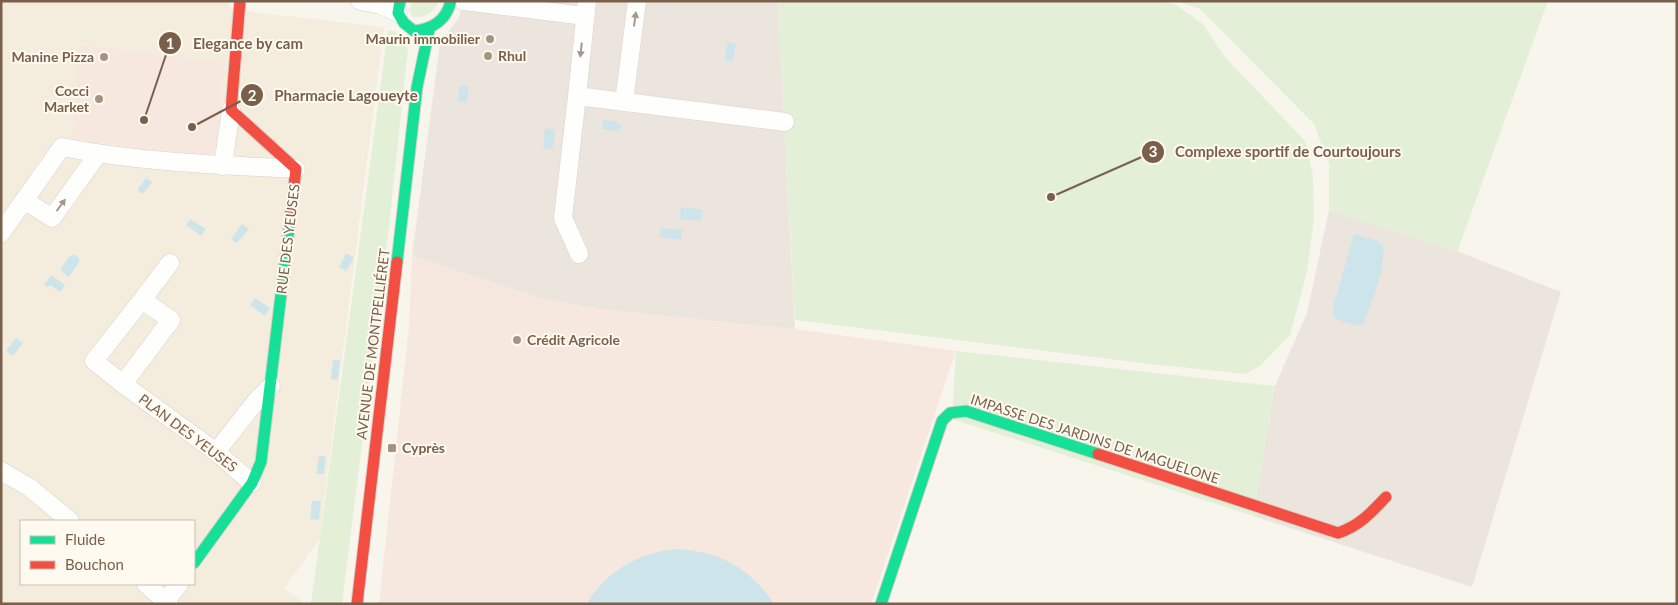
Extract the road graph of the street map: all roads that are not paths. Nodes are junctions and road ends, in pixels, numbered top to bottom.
1 (240, 1) edge
2 (360, 1) edge
3 (375, 1) edge
4 (637, 1) edge
5 (364, 2) edge
6 (457, 3) edge
7 (399, 7) edge
8 (586, 9) edge
9 (430, 30) junction
10 (414, 31) junction
11 (417, 87) junction
12 (577, 96) junction
13 (624, 102) junction
14 (230, 110) junction
15 (785, 122) dead end
16 (98, 154) junction
17 (223, 166) junction
18 (296, 169) junction
19 (24, 200) junction
20 (1, 233) edge
21 (579, 254) dead end
22 (170, 263) dead end
23 (142, 300) junction
24 (123, 384) junction
25 (271, 386) junction
26 (216, 452) junction
27 (1, 470) edge
28 (252, 483) junction
29 (1386, 497) dead end
30 (69, 520) edge
31 (195, 563) edge
32 (147, 585) edge
33 (178, 585) edge
34 (168, 602) edge
35 (357, 604) edge
36 (880, 604) edge

1 - 14 street
2 - 5 street
3 - 5 street
13 -> 4 street
5 - 7 street
6 - 8 street
6 - 9 street
7 - 10 street
8 -> 12 street
9 - 10 street
9 - 11 street, AVENUE DE MONTPELLIÉRET
10 - 11 street, AVENUE DE MONTPELLIÉRET
11 - 35 street, AVENUE DE MONTPELLIÉRET
12 - 13 street
12 - 21 street
13 - 15 street
14 - 17 street
14 - 18 street, RUE DES YEUSES
16 - 17 street
16 - 19 street
19 -> 16 street
17 - 18 street
18 - 25 street, RUE DES YEUSES
19 - 20 street
22 - 23 street, PLAN DES YEUSES
23 - 24 street, PLAN DES YEUSES
23 - 24 street
24 - 26 street, PLAN DES YEUSES
25 - 26 street
25 - 28 street, RUE DES YEUSES
26 - 28 street, PLAN DES YEUSES
27 - 30 street
28 - 31 street, RUE DES YEUSES
29 - 36 street, IMPASSE DES JARDINS DE MAGUELONE
32 - 34 street
33 - 34 street

